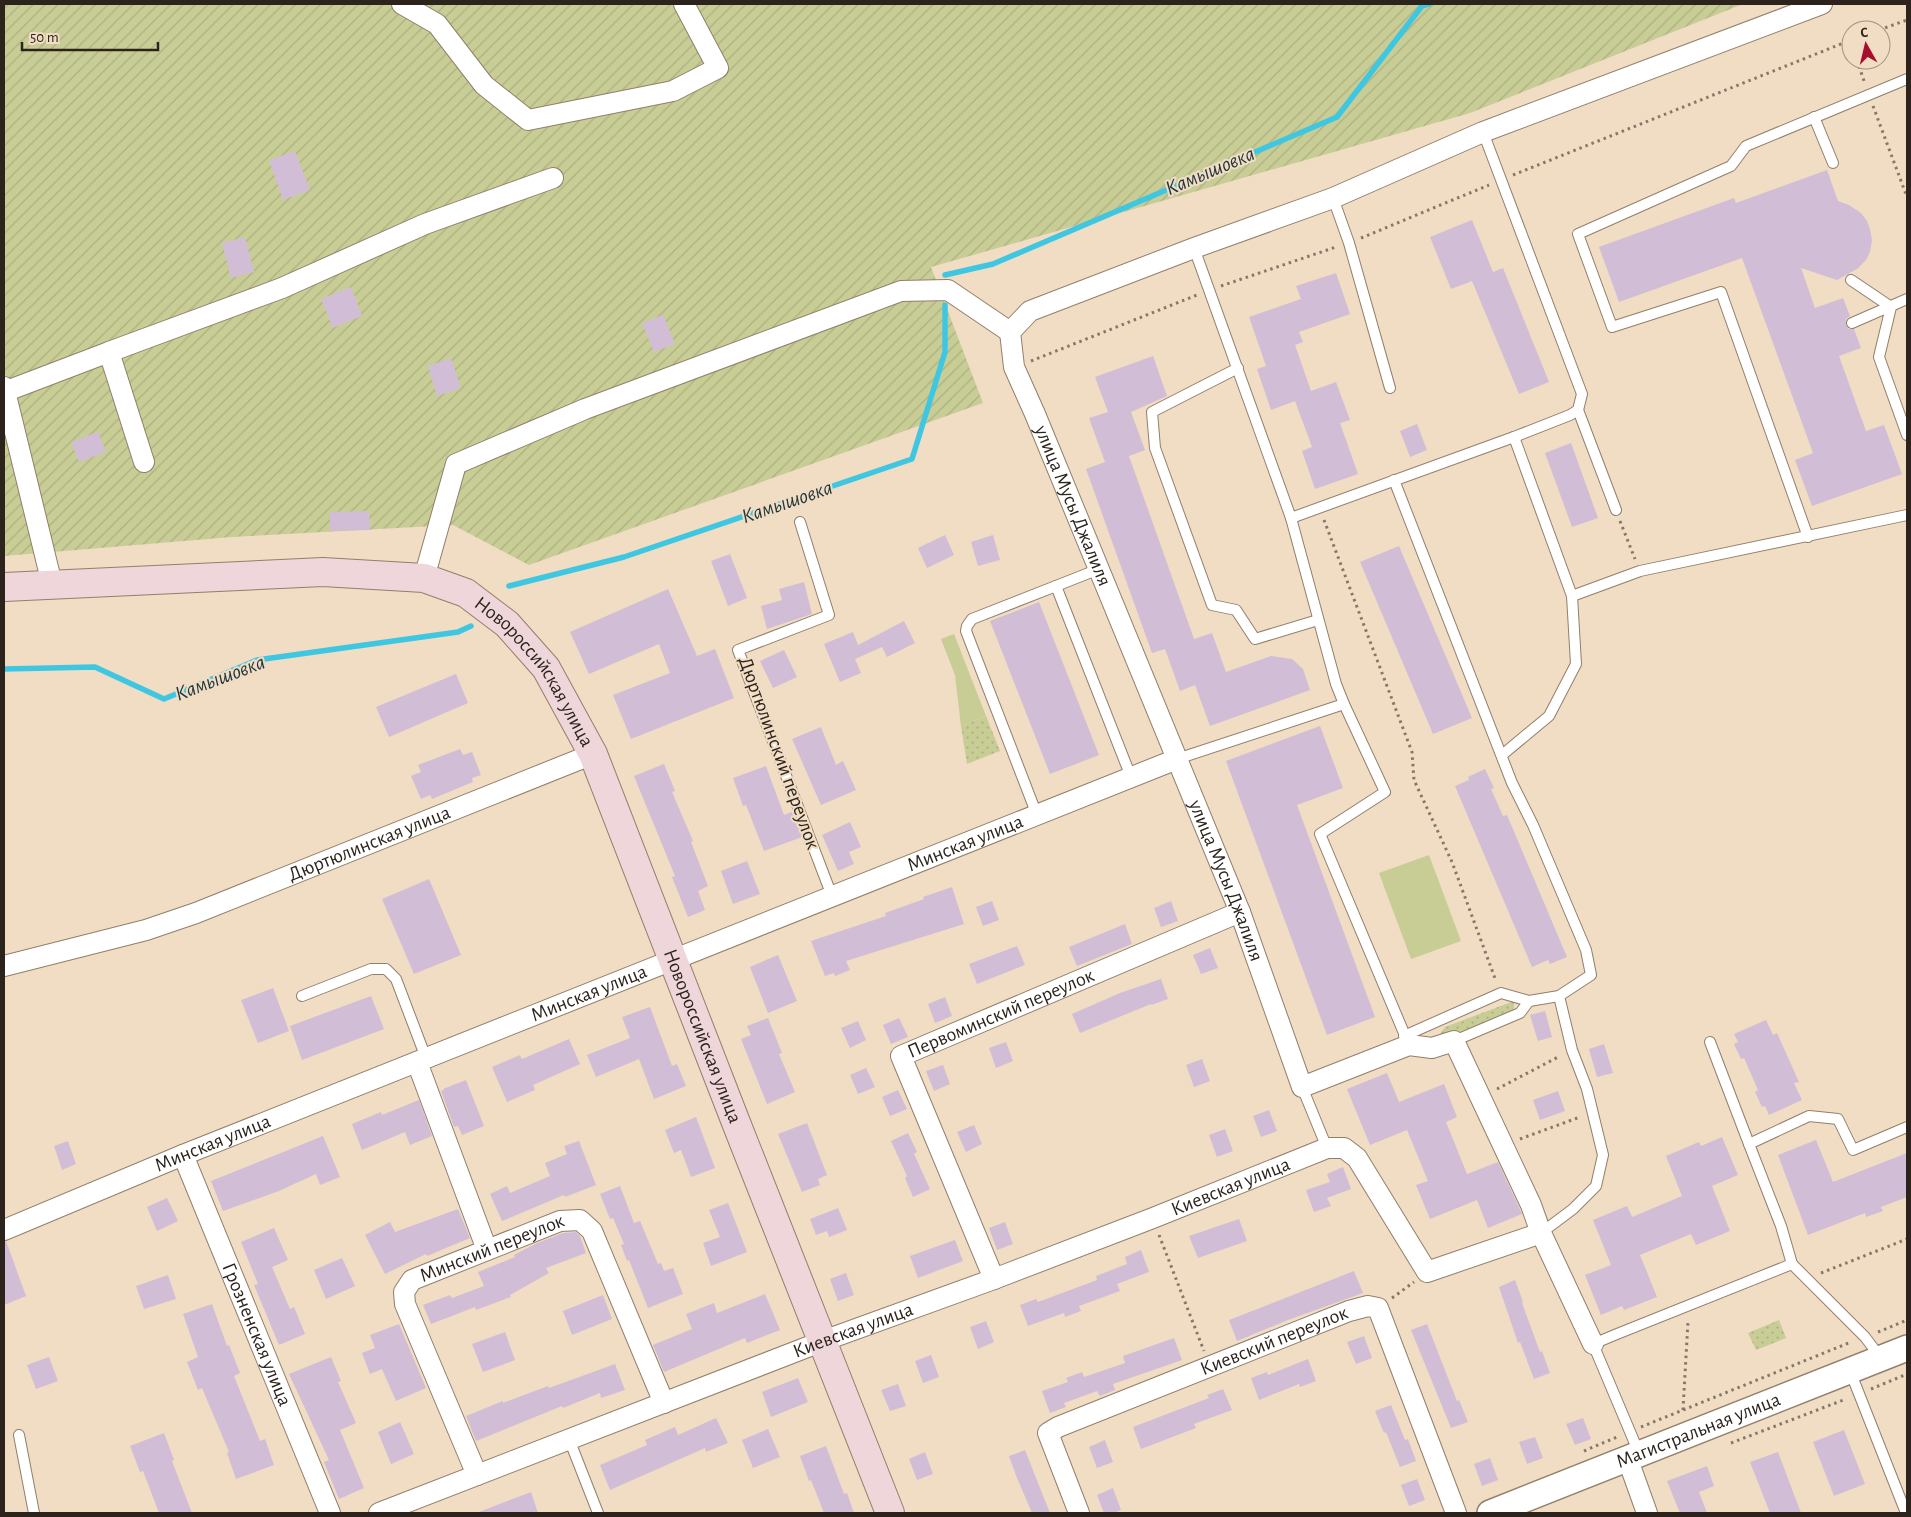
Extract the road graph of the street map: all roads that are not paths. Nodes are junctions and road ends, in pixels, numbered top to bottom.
1 (402, 4) edge
2 (684, 4) edge
3 (1822, 4) edge
4 (1907, 79) edge
5 (1814, 117) junction
6 (1483, 132) junction
7 (1833, 164) dead end
8 (553, 178) dead end
9 (1333, 198) junction
10 (1194, 248) junction
11 (1851, 280) dead end
12 (1907, 299) edge
13 (1891, 307) junction
14 (1852, 323) dead end
15 (1010, 332) junction
16 (109, 352) junction
17 (1238, 368) junction
18 (1390, 388) dead end
19 (4, 390) edge
20 (1578, 410) junction
21 (1907, 435) edge
22 (1514, 438) junction
23 (144, 462) dead end
24 (1394, 480) junction
25 (1616, 510) road end
26 (1907, 516) edge
27 (1290, 518) junction
28 (800, 522) dead end
29 (1808, 537) junction
30 (1099, 569) junction
31 (424, 578) junction
32 (52, 584) junction
33 (1056, 586) junction
34 (4, 587) edge
35 (1572, 596) junction
36 (1318, 620) junction
37 (1344, 704) junction
38 (593, 754) junction
39 (1502, 755) junction
40 (1177, 759) junction
41 (1131, 777) junction
42 (1037, 815) junction
43 (832, 896) junction
44 (1240, 912) junction
45 (673, 960) junction
46 (4, 966) edge
47 (302, 996) dead end
48 (1559, 996) junction
49 (1529, 1001) junction
50 (1407, 1040) junction
51 (1454, 1041) junction
52 (1710, 1042) dead end
53 (422, 1060) junction
54 (1302, 1087) junction
55 (1907, 1127) edge
56 (1749, 1144) junction
57 (1327, 1148) junction
58 (183, 1155) junction
59 (4, 1230) edge
60 (1541, 1233) junction
61 (487, 1250) junction
62 (1792, 1264) junction
63 (994, 1279) junction
64 (823, 1341) junction
65 (1593, 1344) junction
66 (1907, 1348) edge
67 (1881, 1358) junction
68 (1850, 1370) junction
69 (664, 1403) junction
70 (19, 1435) dead end
71 (569, 1439) junction
72 (1634, 1457) junction
73 (477, 1475) junction
74 (34, 1513) edge
75 (330, 1513) edge
76 (379, 1513) edge
77 (598, 1513) edge
78 (890, 1513) edge
79 (1079, 1513) edge
80 (1456, 1513) edge
81 (1490, 1513) edge
82 (1647, 1513) edge
83 (1906, 1513) edge

1 - 2 street
3 - 6 street
4 - 5 lane
5 - 7 lane
5 - 29 lane
6 - 9 street
6 - 20 lane
8 - 16 street
9 - 10 street
9 - 18 lane
10 - 15 street
10 - 17 lane
11 - 13 lane
12 - 13 lane
13 - 14 lane
13 - 21 lane
15 - 30 street, улица Мусы Джалиля
15 - 31 street
16 - 19 street
16 - 23 street
17 - 27 lane
17 - 36 lane
19 - 32 street
20 - 22 lane
20 - 25 lane
22 - 24 lane
22 - 35 lane
24 - 27 lane
24 - 39 lane
26 - 29 lane
27 - 36 lane
28 - 43 lane, Дюртюлинский переулок
29 - 35 lane
30 - 33 lane
30 - 40 street, улица Мусы Джалиля
31 - 32 main road, Новороссийская улица
31 - 38 main road, Новороссийская улица
32 - 34 main road, Новороссийская улица
33 - 41 lane
33 - 42 lane
35 - 39 lane
36 - 37 lane
37 - 40 lane
37 - 50 lane
38 - 45 main road, Новороссийская улица
38 - 46 street, Дюртюлинская улица
39 - 48 lane
40 - 41 street, Минская улица
40 - 44 street, улица Мусы Джалиля
41 - 42 street, Минская улица
42 - 43 street, Минская улица
43 - 45 street, Минская улица
44 - 54 street, улица Мусы Джалиля
44 - 63 street, Первоминский переулок
45 - 53 street, Минская улица
45 - 64 main road, Новороссийская улица
47 - 53 lane
48 - 49 lane
48 - 60 lane
49 - 50 lane
49 - 51 lane
50 - 51 street
50 - 54 street
51 - 60 street
52 - 56 lane
53 - 58 street, Минская улица
53 - 61 street
54 - 57 lane
55 - 56 lane
56 - 62 lane
57 - 60 street
57 - 63 street, Киевская улица
58 - 59 street, Минская улица
58 - 75 street, Грозненская улица
60 - 65 street
61 - 69 street, Минский переулок
61 - 73 street, Минский переулок
62 - 65 lane
62 - 67 lane
63 - 64 street, Киевская улица
64 - 69 street, Киевская улица
64 - 78 main road, Новороссийская улица
65 - 72 lane
66 - 67 street, Магистральная улица
67 - 68 street, Магистральная улица
68 - 72 street, Магистральная улица
68 - 83 lane
69 - 71 street, Киевская улица
70 - 74 lane
71 - 73 street, Киевская улица
71 - 77 lane
72 - 81 street, Магистральная улица
72 - 82 street
73 - 76 street, Киевская улица
79 - 80 street, Киевский переулок

